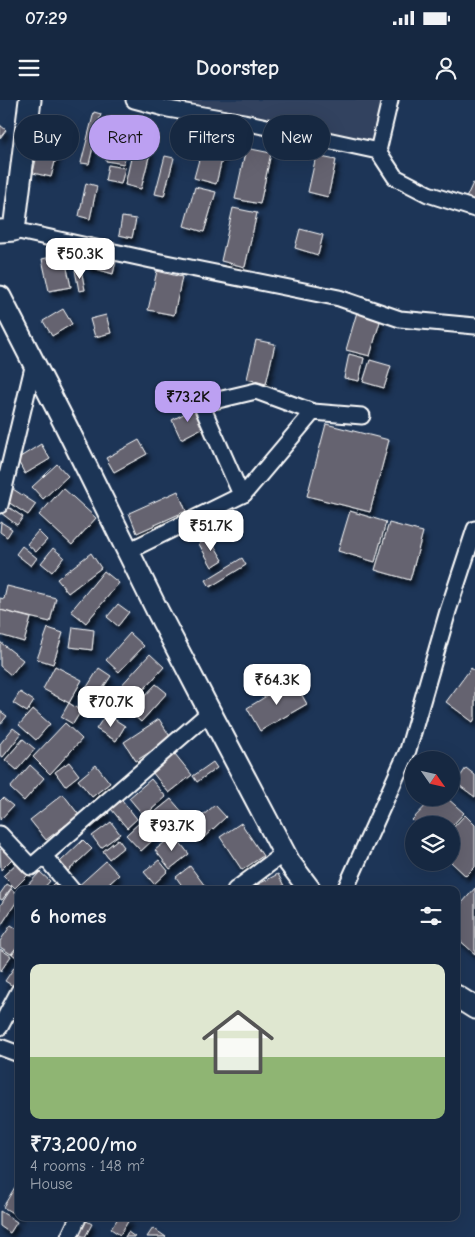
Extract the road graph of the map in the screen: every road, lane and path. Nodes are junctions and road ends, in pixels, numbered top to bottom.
1 (30, 100) edge
2 (134, 100) edge
3 (390, 100) edge
4 (378, 151) junction
5 (475, 209) edge
6 (7, 231) edge
7 (0, 297) edge
8 (475, 326) edge
9 (34, 363) junction
10 (313, 412) junction
11 (362, 416) dead end
12 (244, 494) junction
13 (0, 505) edge
14 (475, 529) edge
15 (128, 551) junction
16 (210, 712) junction
17 (0, 834) edge
18 (284, 853) junction
19 (44, 856) junction
20 (69, 886) edge
21 (240, 886) edge
22 (307, 886) edge
23 (347, 886) edge
24 (15, 999) edge
25 (460, 999) edge
26 (475, 1008) edge
27 (0, 1027) edge
28 (0, 1047) edge
29 (15, 1053) edge
30 (77, 1221) edge
31 (69, 1237) edge

1 - 6 main road
2 - 4 street
3 - 4 street
4 - 5 street
6 - 8 street
7 - 9 main road
9 - 13 street
9 - 15 main road
10 - 11 street
10 - 12 street
10 - 12 street
12 - 15 street
14 - 23 street
15 - 16 main road
16 - 18 main road
16 - 19 street
17 - 19 street
18 - 21 street
18 - 22 main road
19 - 20 street
24 - 27 street
25 - 26 main road
28 - 29 street
30 - 31 street

